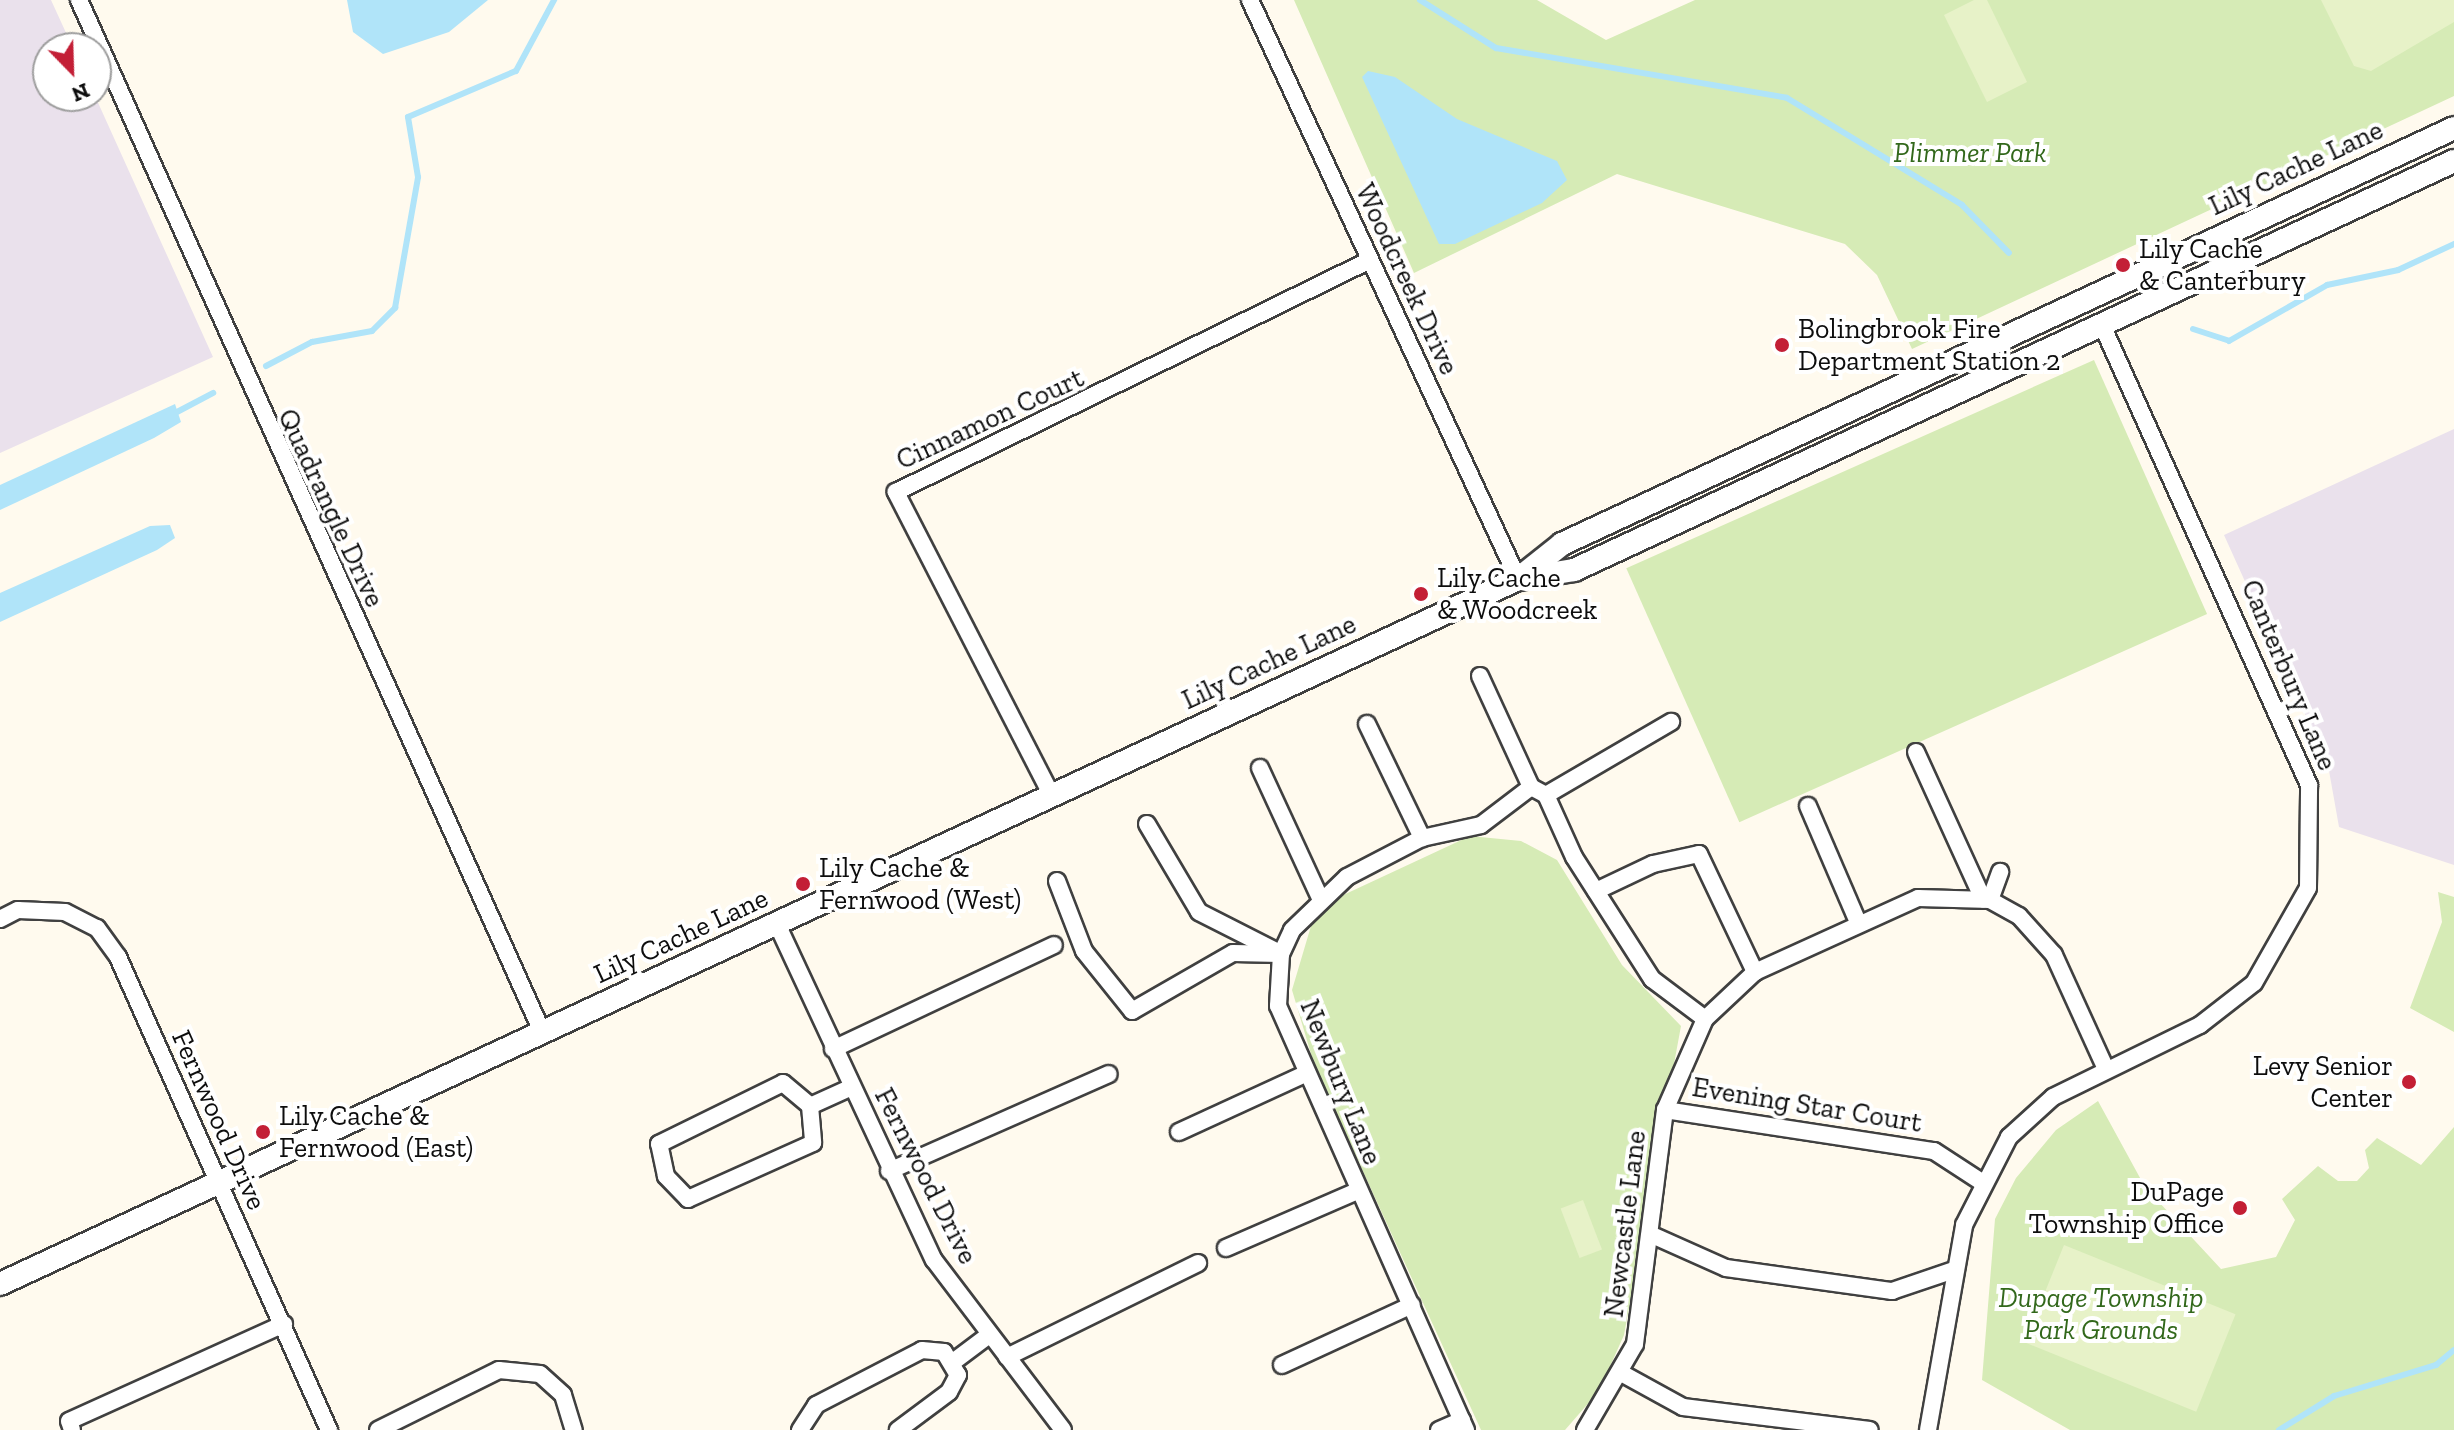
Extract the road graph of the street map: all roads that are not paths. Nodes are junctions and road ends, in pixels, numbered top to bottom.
1 (79, 0) edge
2 (1250, 0) edge
3 (2454, 128) edge
4 (2454, 161) edge
5 (1368, 261) junction
6 (2089, 298) junction
7 (2102, 325) junction
8 (1518, 579) junction
9 (1480, 676) dead end
10 (1671, 722) dead end
11 (1367, 724) dead end
12 (1916, 752) dead end
13 (1260, 768) dead end
14 (1539, 791) junction
15 (1052, 796) junction
16 (1808, 806) dead end
17 (1147, 824) dead end
18 (1422, 838) junction
19 (2000, 872) dead end
20 (1057, 881) dead end
21 (1596, 891) junction
22 (1320, 898) junction
23 (1986, 900) junction
24 (0, 919) edge
25 (1858, 922) junction
26 (777, 924) junction
27 (1054, 945) dead end
28 (1281, 954) junction
29 (1755, 972) junction
30 (1705, 1019) junction
31 (543, 1034) junction
32 (833, 1049) junction
33 (2105, 1067) junction
34 (1307, 1073) junction
35 (1109, 1074) dead end
36 (852, 1087) junction
37 (810, 1106) junction
38 (1665, 1110) junction
39 (1179, 1132) dead end
40 (889, 1171) junction
41 (1980, 1181) junction
42 (219, 1185) junction
43 (1357, 1191) junction
44 (1652, 1235) junction
45 (1226, 1248) dead end
46 (1198, 1263) dead end
47 (1954, 1270) junction
48 (0, 1284) edge
49 (1412, 1305) junction
50 (284, 1324) junction
51 (989, 1335) junction
52 (1007, 1357) junction
53 (953, 1362) junction
54 (1282, 1365) dead end
55 (1623, 1374) junction
56 (1464, 1425) edge
57 (72, 1430) edge
58 (329, 1430) edge
59 (378, 1430) edge
60 (574, 1430) edge
61 (800, 1430) edge
62 (898, 1430) edge
63 (1063, 1430) edge
64 (1439, 1430) edge
65 (1585, 1430) edge
66 (1870, 1430) edge
67 (1928, 1430) edge

1 - 31 street, Quadrangle Drive
2 - 5 street, Woodcreek Drive
3 - 6 street, Lily Cache Lane
4 - 7 street, Lily Cache Lane
5 - 8 street, Woodcreek Drive
5 - 15 street, Cinnamon Court
6 - 7 street
6 - 8 street, Lily Cache Lane
7 - 8 street, Lily Cache Lane
7 - 33 street, Canterbury Lane
8 - 15 street, Lily Cache Lane
9 - 14 street
10 - 14 street
11 - 18 street
12 - 23 street
13 - 22 street
14 - 18 street
14 - 21 street
15 - 26 street, Lily Cache Lane
16 - 25 street
17 - 28 street
18 - 22 street
19 - 23 street
20 - 28 street
21 - 29 street
21 - 30 street
22 - 28 street
23 - 25 street
23 - 33 street
24 - 42 street, Fernwood Drive
25 - 29 street
26 - 31 street, Lily Cache Lane
26 - 32 street, Fernwood Drive
27 - 32 street
28 - 34 street, Newbury Lane
29 - 30 street
30 - 38 street, Newcastle Lane
31 - 42 street, Lily Cache Lane
32 - 36 street, Fernwood Drive
33 - 41 street, Canterbury Lane
34 - 39 street
34 - 43 street, Newbury Lane
35 - 40 street
36 - 37 street
36 - 40 street, Fernwood Drive
37 - 37 street
38 - 41 street, Evening Star Court
38 - 44 street, Newcastle Lane
40 - 51 street, Fernwood Drive
41 - 47 street, Canterbury Lane
42 - 48 street, Lily Cache Lane
42 - 50 street, Fernwood Drive
43 - 45 street
43 - 49 street, Newbury Lane
44 - 47 street
44 - 55 street, Newcastle Lane
46 - 52 street
47 - 67 street, Canterbury Lane
49 - 54 street
49 - 56 street, Newbury Lane
50 - 57 street
50 - 58 street, Fernwood Drive
51 - 52 street, Fernwood Drive
51 - 53 street
52 - 63 street, Fernwood Drive
53 - 61 street
53 - 62 street
55 - 65 street, Newcastle Lane
55 - 66 street
56 - 64 street
59 - 60 street

